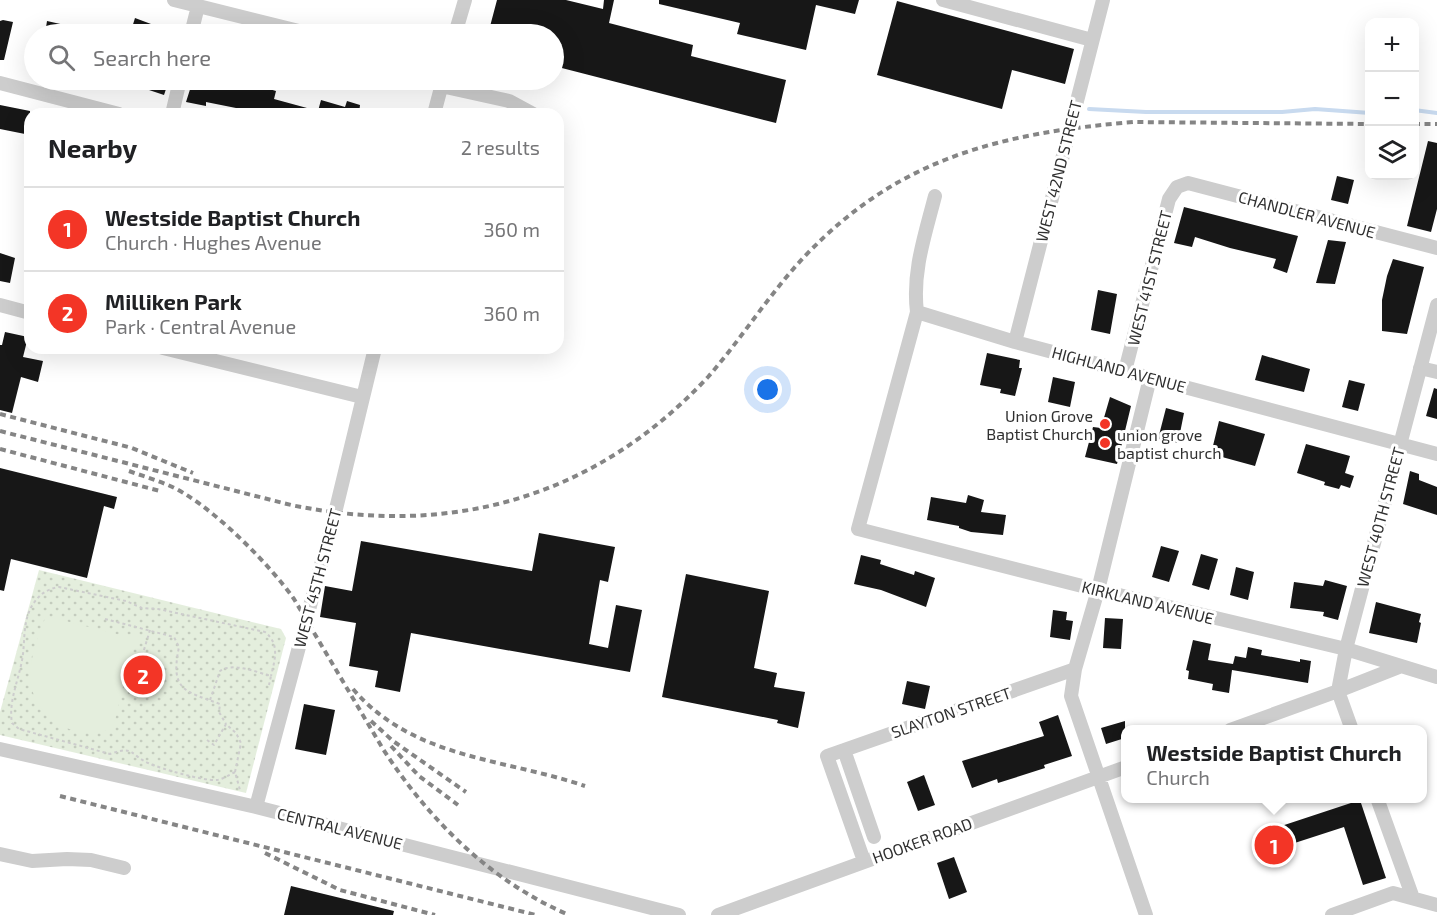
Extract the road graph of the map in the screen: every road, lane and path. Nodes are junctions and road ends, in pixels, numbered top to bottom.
1 (174, 0) edge
2 (465, 0) edge
3 (943, 0) edge
4 (1102, 0) edge
5 (198, 6) junction
6 (194, 24) edge
7 (270, 24) edge
8 (458, 24) edge
9 (1092, 40) junction
10 (0, 82) edge
11 (24, 88) edge
12 (30, 90) edge
13 (178, 90) edge
14 (440, 90) edge
15 (470, 90) edge
16 (97, 108) edge
17 (173, 108) edge
18 (436, 108) edge
19 (523, 108) edge
20 (1177, 187) joint
21 (935, 196) dead end
22 (1437, 248) edge
23 (0, 305) edge
24 (1437, 305) edge
25 (24, 312) edge
26 (916, 312) junction
27 (1015, 342) junction
28 (187, 354) edge
29 (373, 354) edge
30 (1420, 368) junction
31 (1125, 371) junction
32 (1437, 372) edge
33 (1150, 378) junction
34 (362, 397) junction
35 (1400, 444) junction
36 (1437, 454) edge
37 (1098, 590) junction
38 (105, 619) dead end
39 (150, 630) junction
40 (1346, 649) junction
41 (1398, 667) junction
42 (1075, 669) junction
43 (137, 673) dead end
44 (271, 676) junction
45 (1437, 677) edge
46 (269, 685) dead end
47 (1338, 691) junction
48 (210, 700) junction
49 (226, 724) junction
50 (1241, 725) edge
51 (1351, 725) edge
52 (207, 740) dead end
53 (0, 749) edge
54 (844, 750) junction
55 (1121, 768) edge
56 (235, 772) junction
57 (1097, 777) junction
58 (1379, 803) edge
59 (250, 805) junction
60 (874, 837) dead end
61 (0, 854) edge
62 (864, 861) junction
63 (124, 868) dead end
64 (1413, 898) junction
65 (1437, 905) edge
66 (679, 915) edge
67 (718, 915) edge
68 (1146, 915) edge
69 (1332, 915) edge

1 - 5 street
2 - 8 street
3 - 9 street
4 - 9 street, WEST 42ND STREET
5 - 6 street
5 - 7 street
9 - 27 street, WEST 42ND STREET
10 - 11 street
12 - 16 street
13 - 17 street
14 - 18 street
15 - 19 street
20 - 22 street, CHANDLER AVENUE
20 - 31 street, WEST 41ST STREET
21 - 26 street
23 - 25 street
24 - 30 street, WEST 40TH STREET
26 - 27 street, HIGHLAND AVENUE
26 - 37 street, KIRKLAND AVENUE
27 - 31 street, HIGHLAND AVENUE
28 - 34 street
29 - 34 street, WEST 45TH STREET
30 - 32 street
30 - 35 street, WEST 40TH STREET
31 - 33 street, HIGHLAND AVENUE
33 - 35 street, HIGHLAND AVENUE
33 - 37 street
34 - 59 street, WEST 45TH STREET
35 - 36 street, HIGHLAND AVENUE
35 - 40 street, WEST 40TH STREET
37 - 40 street, KIRKLAND AVENUE
37 - 42 street
38 - 39 path
39 - 43 path
39 - 48 path
40 - 41 street, KIRKLAND AVENUE
40 - 47 street, WEST 40TH STREET
41 - 45 street, KIRKLAND AVENUE
41 - 47 street
42 - 54 street, SLAYTON STREET
42 - 57 street
44 - 46 path
44 - 48 path
44 - 56 path
47 - 50 street
47 - 51 street
48 - 49 path
49 - 52 path
49 - 56 path
53 - 59 street, CENTRAL AVENUE
54 - 60 street
54 - 62 street, SLAYTON STREET
55 - 57 street, HOOKER ROAD
56 - 59 path
57 - 62 street, HOOKER ROAD
57 - 68 street
58 - 64 street
59 - 66 street, CENTRAL AVENUE
61 - 63 street
62 - 67 street, HOOKER ROAD
64 - 65 street
64 - 69 street

